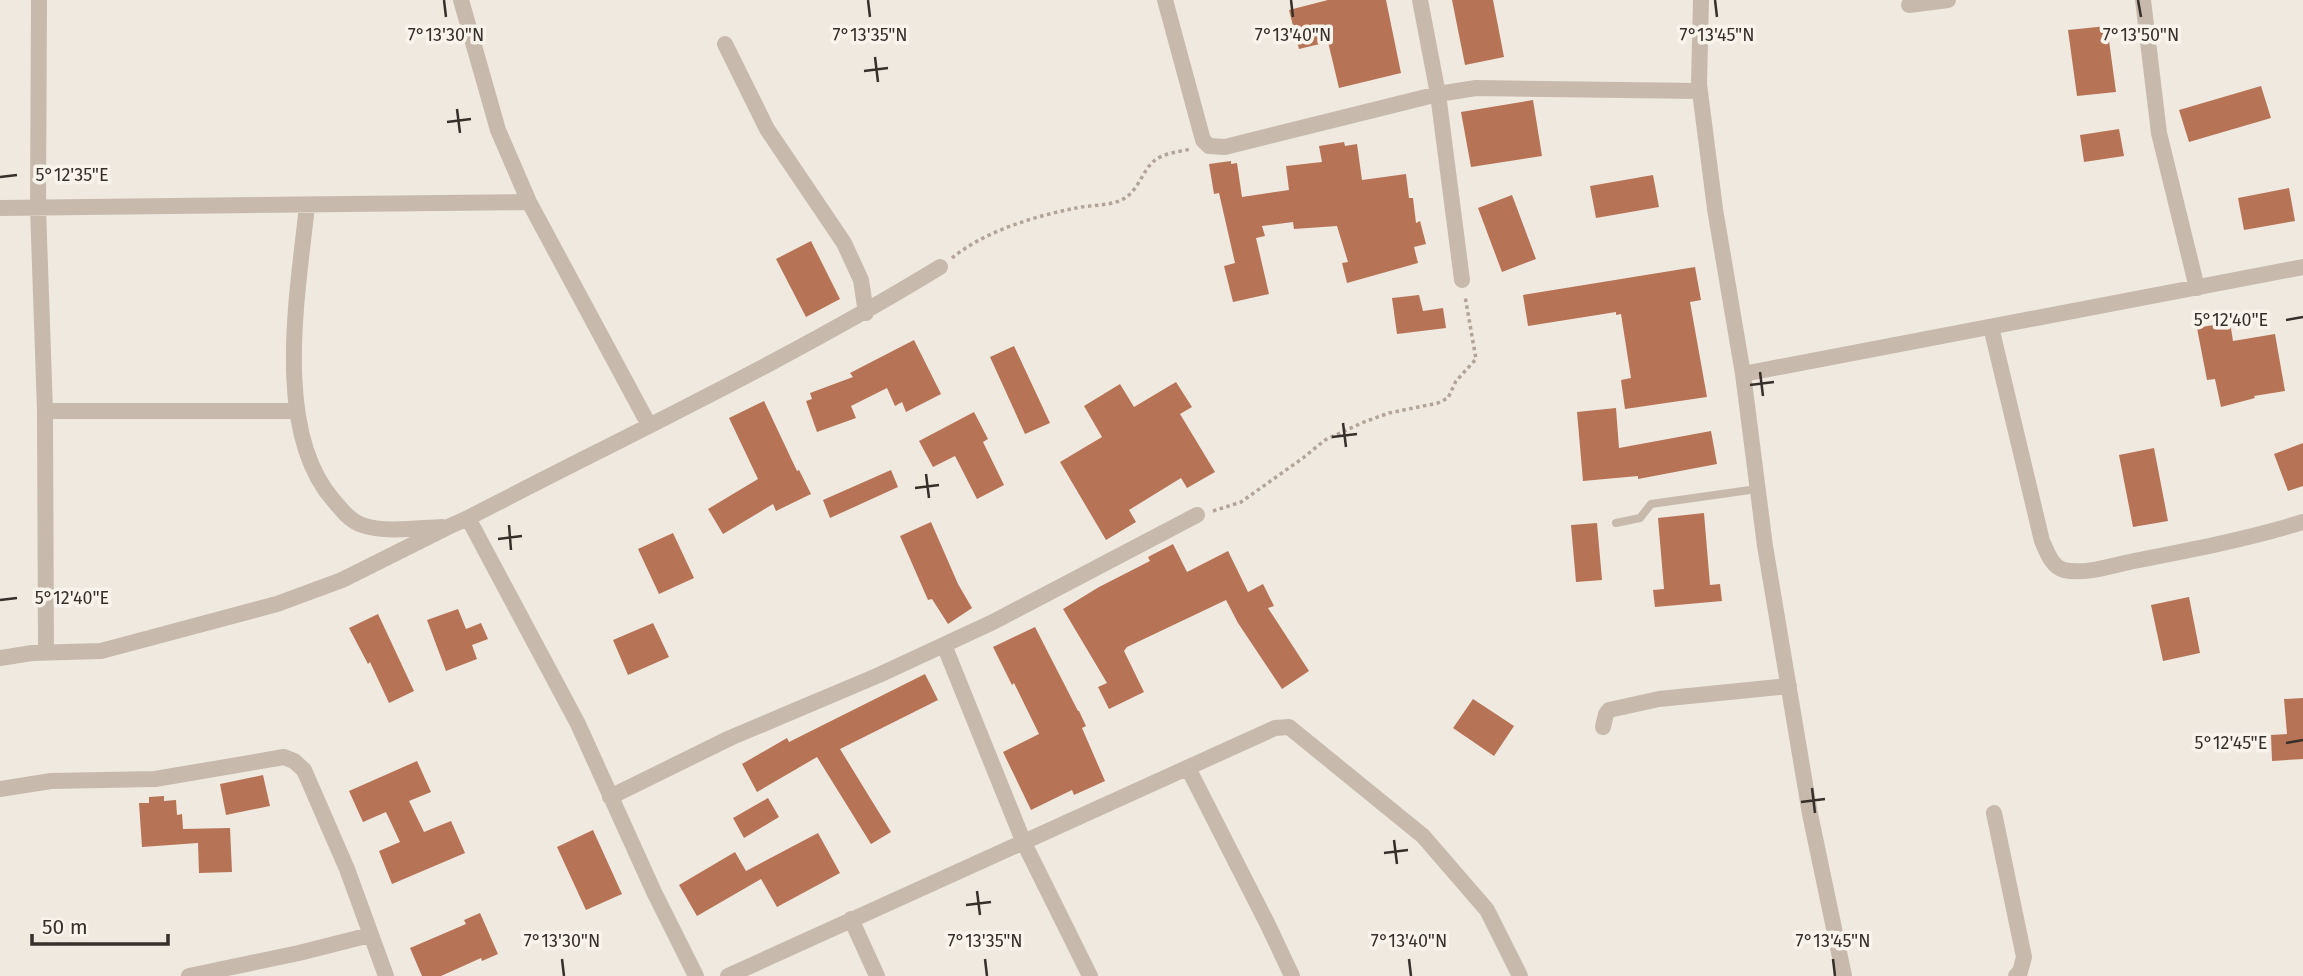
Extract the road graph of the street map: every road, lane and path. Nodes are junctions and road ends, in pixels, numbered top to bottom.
1 (39, 0) edge
2 (461, 0) edge
3 (1164, 0) edge
4 (1420, 0) edge
5 (1701, 0) edge
6 (1948, 0) edge
7 (2143, 0) edge
8 (1909, 5) dead end
9 (725, 44) dead end
10 (1700, 91) junction
11 (1438, 94) junction
12 (1209, 146) junction
13 (529, 202) junction
14 (307, 206) junction
15 (0, 208) edge
16 (38, 208) junction
17 (940, 267) joint
18 (2303, 267) edge
19 (1462, 280) joint
20 (2197, 288) junction
21 (866, 313) junction
22 (1991, 327) junction
23 (1743, 374) junction
24 (45, 411) junction
25 (297, 411) junction
26 (649, 425) junction
27 (1757, 489) junction
28 (1198, 515) joint
29 (468, 518) junction
30 (2303, 522) edge
31 (1616, 523) dead end
32 (448, 527) junction
33 (944, 645) junction
34 (46, 653) junction
35 (0, 658) edge
36 (1788, 686) junction
37 (1603, 727) dead end
38 (1188, 768) junction
39 (0, 789) edge
40 (610, 797) junction
41 (1994, 813) dead end
42 (1024, 843) junction
43 (851, 919) junction
44 (370, 935) junction
45 (189, 976) edge
46 (386, 976) edge
47 (696, 976) edge
48 (728, 976) edge
49 (877, 976) edge
50 (1090, 976) edge
51 (1292, 976) edge
52 (1520, 976) edge
53 (1844, 976) edge
54 (2016, 976) edge

1 - 16 street
2 - 13 street
3 - 12 street
4 - 11 street
5 - 10 street
6 - 8 street
7 - 20 street
9 - 21 street
10 - 11 street
10 - 23 street
11 - 12 street
11 - 19 street
12 - 17 path
13 - 14 street
13 - 26 street
14 - 16 street
14 - 25 street
15 - 16 street
16 - 24 street
17 - 21 street
18 - 20 street
19 - 28 path
20 - 22 street
21 - 26 street
22 - 23 street
22 - 30 street
23 - 27 street
24 - 25 street
24 - 34 street
25 - 32 street
26 - 29 street
27 - 31 lane
27 - 36 street
28 - 33 street
29 - 32 street
29 - 40 street
32 - 34 street
33 - 40 street
33 - 42 street
34 - 35 street
36 - 37 street
36 - 53 street
38 - 42 street
38 - 51 street
38 - 52 street
39 - 44 street
40 - 47 street
41 - 54 street
42 - 43 street
42 - 50 street
43 - 48 street
43 - 49 street
44 - 45 street
44 - 46 street

